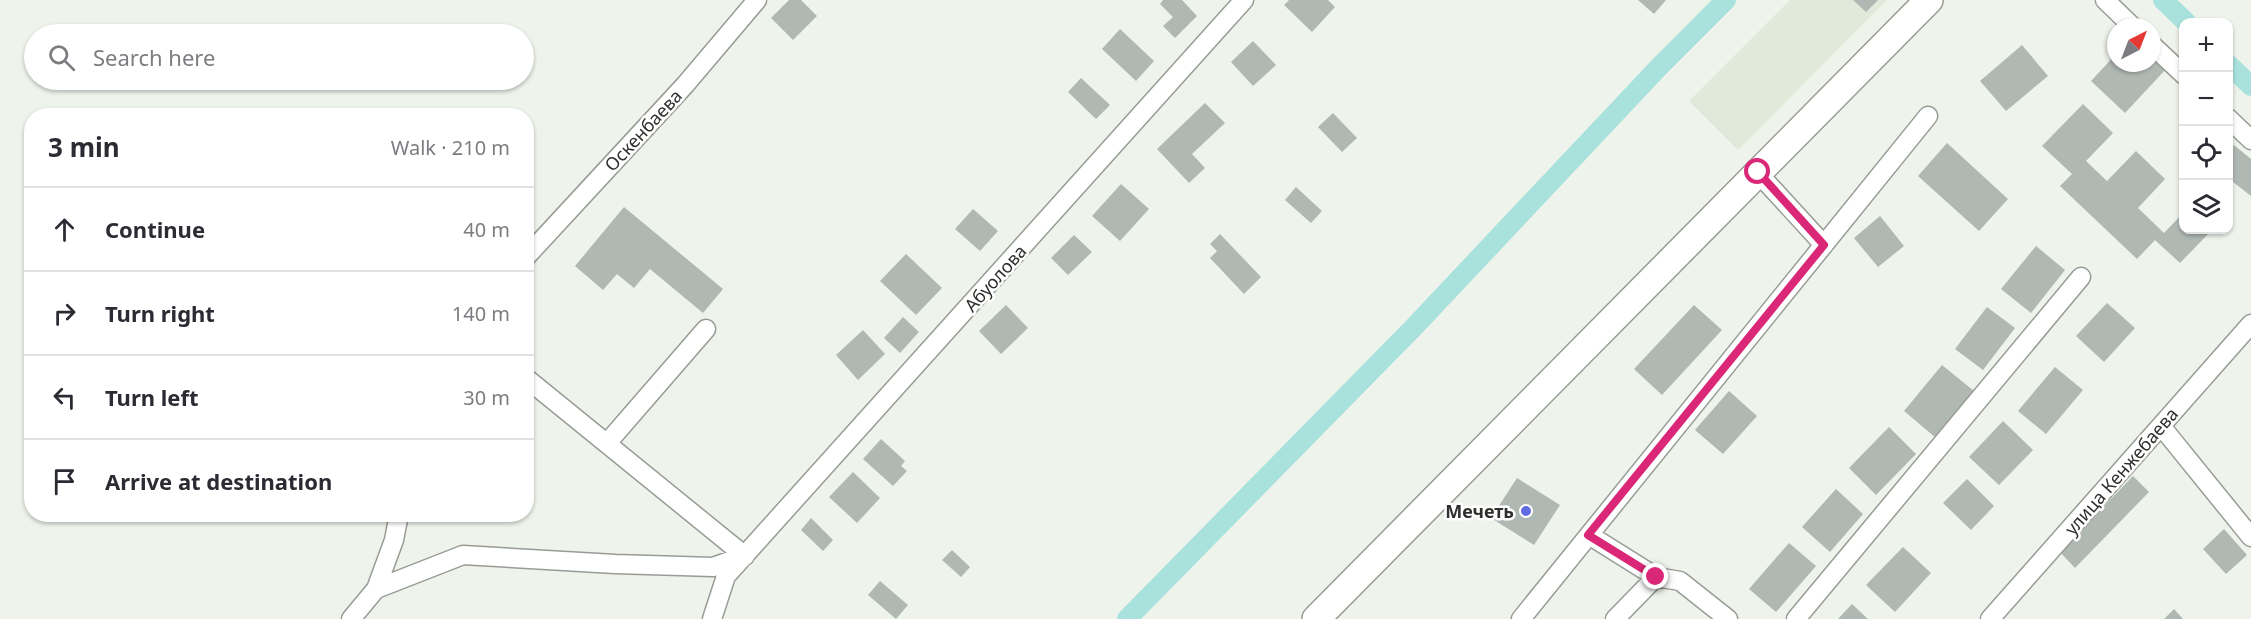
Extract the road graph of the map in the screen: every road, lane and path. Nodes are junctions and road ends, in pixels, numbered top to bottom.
1 (757, 0) edge
2 (1244, 0) edge
3 (1929, 0) edge
4 (2105, 0) edge
5 (2124, 18) edge
6 (2161, 53) edge
7 (2181, 72) edge
8 (1928, 116) dead end
9 (2233, 122) edge
10 (2251, 140) edge
11 (1758, 172) junction
12 (1824, 245) junction
13 (534, 248) edge
14 (2081, 277) dead end
15 (2251, 324) edge
16 (706, 329) dead end
17 (534, 384) edge
18 (2161, 426) junction
19 (608, 442) junction
20 (397, 522) edge
21 (1588, 535) junction
22 (2251, 537) edge
23 (746, 556) junction
24 (1656, 577) junction
25 (376, 589) junction
26 (351, 619) edge
27 (711, 619) edge
28 (1316, 619) edge
29 (1521, 619) edge
30 (1615, 619) edge
31 (1728, 619) edge
32 (1796, 619) edge
33 (1990, 619) edge

1 - 13 street, Оскенбаева
2 - 23 street, Абуолова
3 - 11 main road
4 - 5 street
6 - 7 street
8 - 12 street
9 - 10 street
11 - 12 street
11 - 28 main road
12 - 21 street
14 - 32 street
15 - 18 street, улица Кенжебаева
16 - 19 street
17 - 19 street
18 - 22 street
18 - 33 street, улица Кенжебаева
19 - 23 street
20 - 25 street
21 - 24 street
21 - 29 street
23 - 25 street
23 - 27 street, Абуолова
24 - 30 street
24 - 31 street
25 - 26 street

